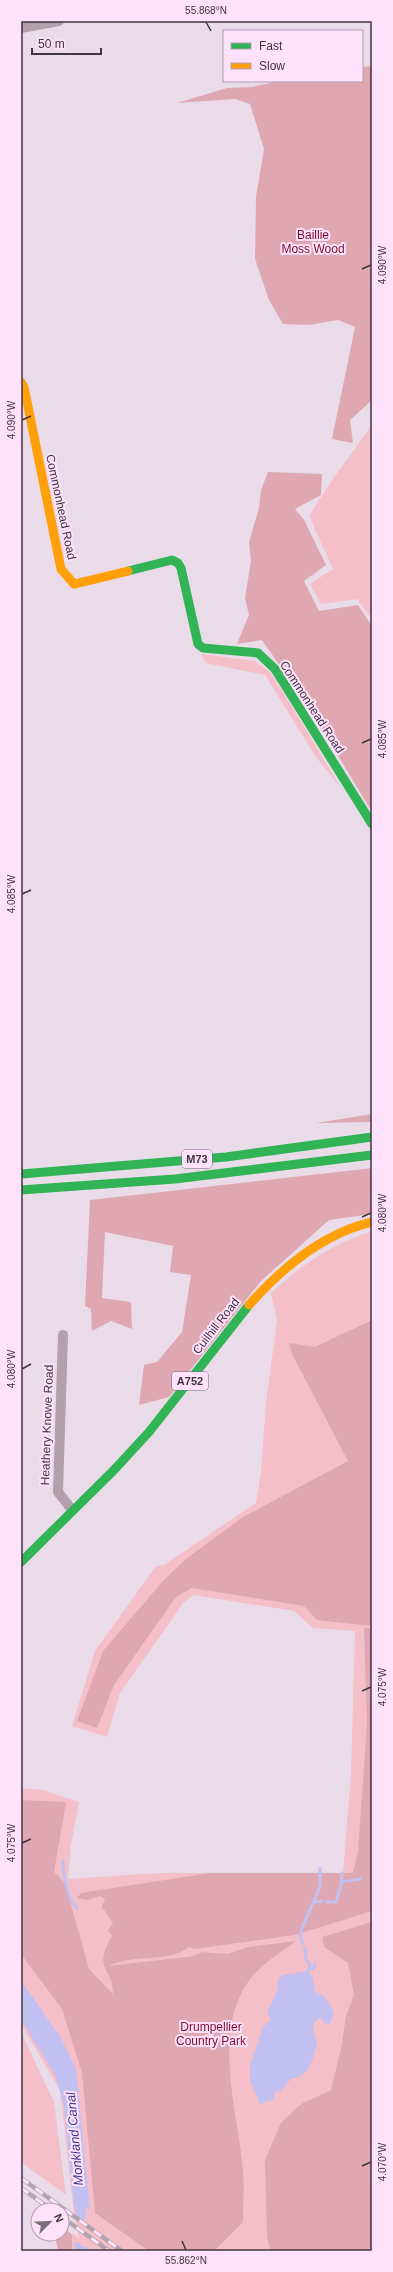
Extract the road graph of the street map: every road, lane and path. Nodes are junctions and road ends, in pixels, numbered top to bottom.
1 (59, 21) edge
2 (21, 28) edge
3 (21, 382) edge
4 (372, 824) edge
5 (372, 1137) edge
6 (372, 1155) edge
7 (21, 1174) edge
8 (21, 1190) edge
9 (372, 1222) edge
10 (63, 1335) dead end
11 (72, 1510) junction
12 (21, 1562) edge

1 - 2 street
3 - 4 main road, Commonhead Road
5 - 7 main road, M73
6 - 8 main road, M73
9 - 11 main road, Cuilhill Road / A752
10 - 11 street, Heathery Knowe Road
11 - 12 main road, Cuilhill Road / A752

